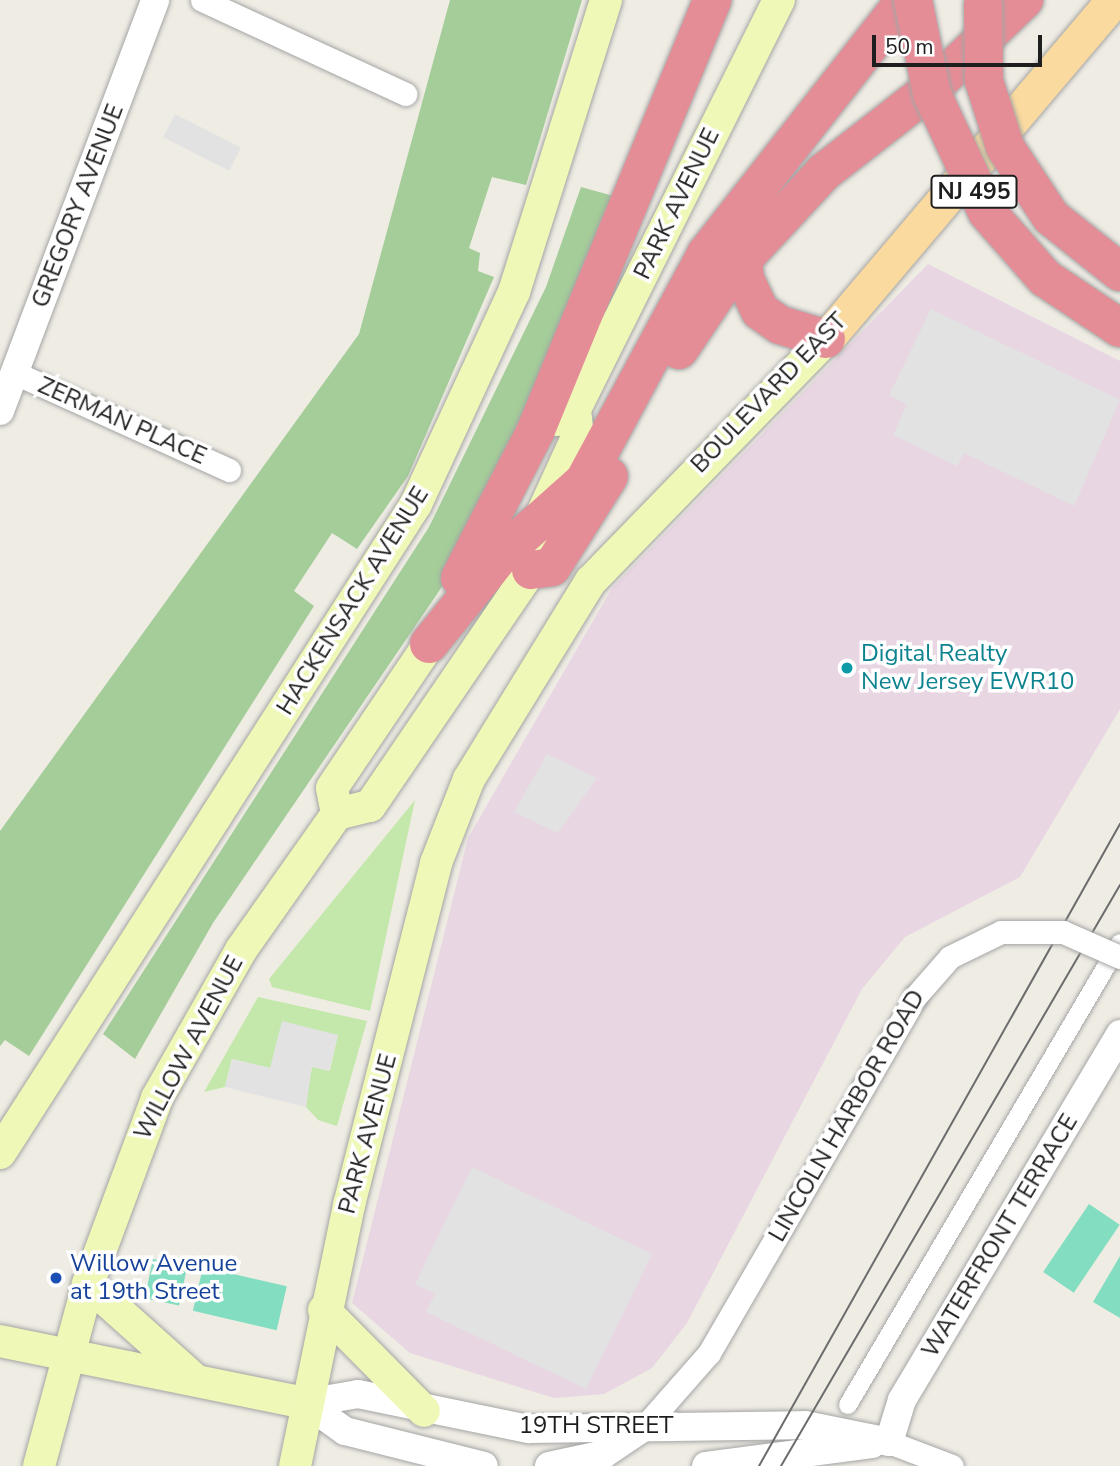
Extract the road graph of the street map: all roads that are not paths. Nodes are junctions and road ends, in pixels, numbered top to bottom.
1 (155, 0) edge
2 (202, 0) edge
3 (606, 0) edge
4 (712, 0) edge
5 (779, 0) edge
6 (905, 0) edge
7 (913, 0) edge
8 (1024, 0) edge
9 (1114, 0) edge
10 (984, 2) edge
11 (405, 94) dead end
12 (738, 210) junction
13 (743, 259) junction
14 (1120, 272) edge
15 (1120, 328) edge
16 (826, 339) junction
17 (15, 373) junction
18 (575, 409) junction
19 (0, 411) edge
20 (229, 470) dead end
21 (540, 522) junction
22 (531, 570) junction
23 (429, 644) junction
24 (456, 806) joint
25 (337, 814) junction
26 (1120, 943) edge
27 (1120, 957) edge
28 (1120, 1034) edge
29 (0, 1153) edge
30 (88, 1284) junction
31 (324, 1310) junction
32 (0, 1341) edge
33 (66, 1353) junction
34 (194, 1379) junction
35 (306, 1403) junction
36 (848, 1405) dead end
37 (424, 1411) junction
38 (645, 1427) junction
39 (889, 1441) junction
40 (39, 1466) edge
41 (295, 1466) edge
42 (484, 1466) edge
43 (549, 1466) edge
44 (706, 1466) edge
45 (952, 1466) edge

1 - 17 street, GREGORY AVENUE
2 - 11 street
3 - 29 main road, HACKENSACK AVENUE
4 - 23 highway
5 - 18 main road, PARK AVENUE
6 - 12 highway
7 - 15 highway, NJ 495, bridge
8 - 13 highway
9 - 16 main road, BOULEVARD EAST
10 - 14 highway, NJ 495, bridge
12 - 13 highway
12 - 21 highway
13 - 16 highway
13 - 22 highway
16 - 24 main road, BOULEVARD EAST
17 - 19 street, GREGORY AVENUE
17 - 20 street, ZERMAN PLACE
18 - 21 main road, PARK AVENUE
18 - 23 main road, PARK AVENUE
21 - 22 main road, PARK AVENUE
21 - 23 highway
22 - 25 main road
23 - 25 main road
24 - 31 main road, PARK AVENUE
25 - 30 main road, WILLOW AVENUE
26 - 36 street
27 - 38 street, LINCOLN HARBOR ROAD, bridge
28 - 39 street, WATERFRONT TERRACE
30 - 33 main road, WILLOW AVENUE
30 - 34 main road
31 - 35 main road, PARK AVENUE
31 - 37 main road
32 - 33 main road, 19TH STREET
33 - 34 main road, 19TH STREET
33 - 40 main road, WILLOW AVENUE
34 - 35 main road, 19TH STREET
35 - 37 street, 19TH STREET
35 - 41 main road, PARK AVENUE
35 - 42 street, 19TH STREET
37 - 38 street, 19TH STREET
38 - 39 street, 19TH STREET
38 - 43 street
39 - 44 street, 19TH STREET
39 - 45 street, 19TH STREET

